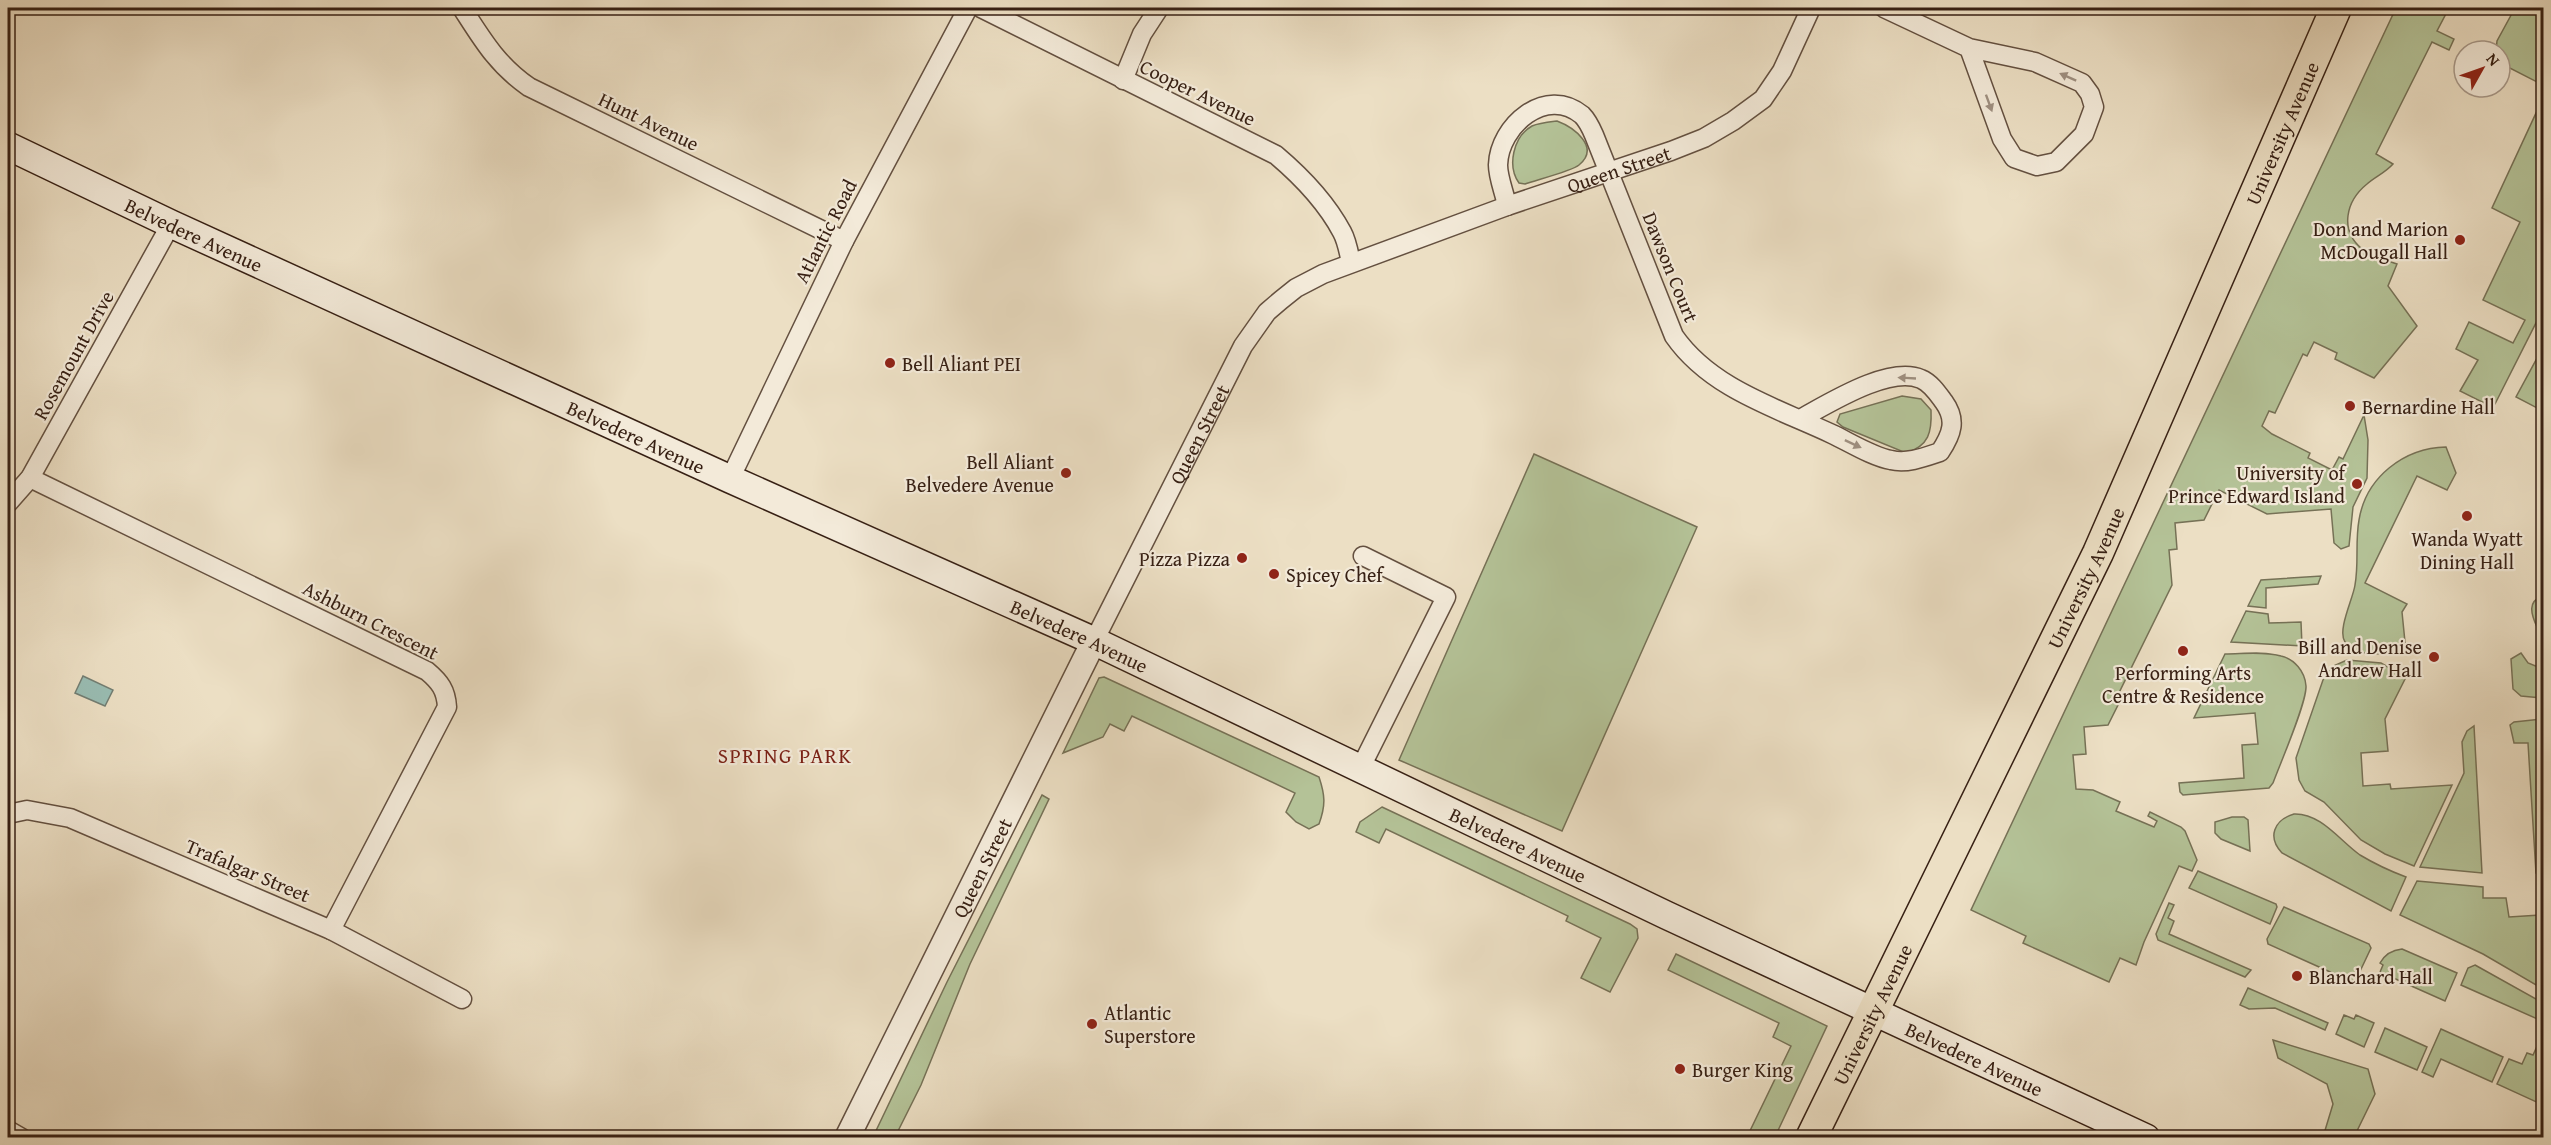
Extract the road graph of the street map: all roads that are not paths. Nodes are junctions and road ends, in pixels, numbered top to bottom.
1 (462, 8) edge
2 (968, 8) edge
3 (981, 8) edge
4 (1159, 8) edge
5 (1811, 8) edge
6 (1884, 8) edge
7 (2336, 8) edge
8 (1969, 48) junction
9 (1123, 80) junction
10 (8, 146) edge
11 (1609, 174) junction
12 (1507, 206) junction
13 (171, 224) junction
14 (844, 241) junction
15 (1351, 263) junction
16 (1800, 419) junction
17 (30, 478) junction
18 (730, 479) junction
19 (8, 503) edge
20 (1363, 556) dead end
21 (1094, 641) junction
22 (1360, 769) junction
23 (8, 814) edge
24 (331, 930) junction
25 (462, 999) dead end
26 (1874, 1013) junction
27 (8, 1130) edge
28 (22, 1137) edge
29 (848, 1137) edge
30 (1811, 1137) edge
31 (2146, 1137) edge

1 - 14 street, Hunt Avenue
2 - 14 street, Atlantic Road
3 - 9 street, Cooper Avenue
4 - 9 street
5 - 11 street, Queen Street
6 - 8 street
7 - 26 main road, University Avenue
8 -> 8 street
9 - 15 street, Cooper Avenue
10 - 13 main road, Belvedere Avenue
11 - 12 street, Queen Street
11 - 12 street, Dawson Court
11 - 16 street, Dawson Court
12 - 15 street, Queen Street
13 - 17 street, Rosemount Drive
13 - 18 main road, Belvedere Avenue
14 - 18 street, Atlantic Road
15 - 21 street, Queen Street
16 -> 16 street, Dawson Court
17 - 19 street, Rosemount Drive
17 - 24 street, Ashburn Crescent
18 - 21 main road, Belvedere Avenue
20 - 22 street
21 - 22 main road, Belvedere Avenue
21 - 29 street, Queen Street
22 - 26 main road, Belvedere Avenue
23 - 24 street, Trafalgar Street
24 - 25 street, Trafalgar Street
26 - 30 main road, University Avenue
26 - 31 main road, Belvedere Avenue
27 - 28 street

